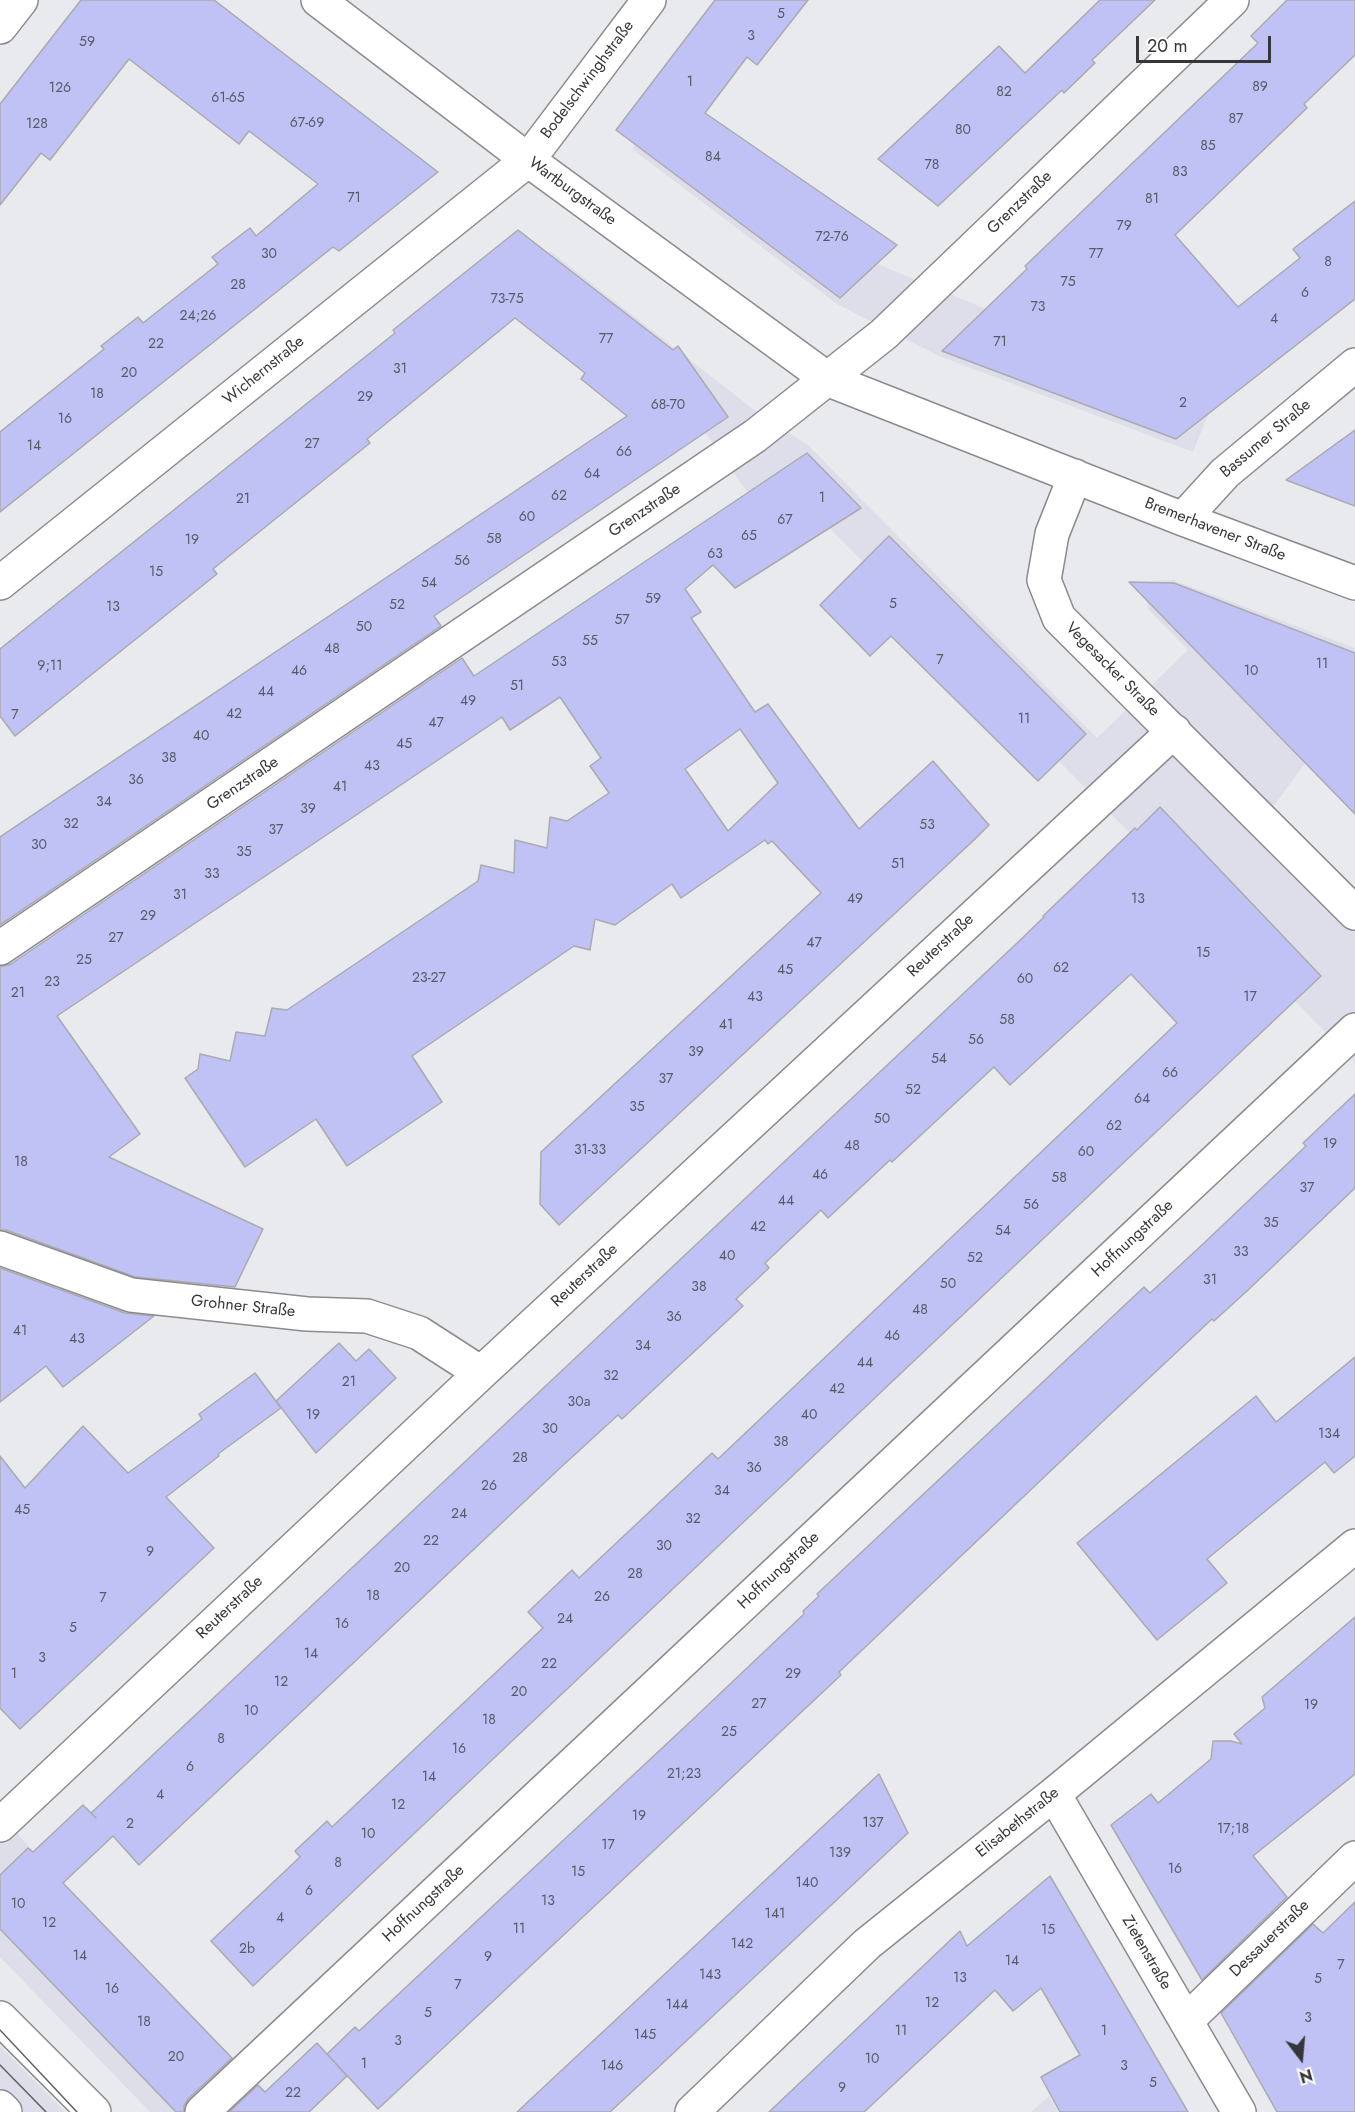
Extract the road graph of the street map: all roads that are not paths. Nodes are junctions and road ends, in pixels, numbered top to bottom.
1 (21, 0) edge
2 (318, 0) edge
3 (650, 0) edge
4 (1232, 0) edge
5 (0, 27) edge
6 (528, 160) junction
7 (1355, 365) edge
8 (829, 380) junction
9 (1075, 476) junction
10 (1183, 519) junction
11 (0, 583) edge
12 (1355, 583) edge
13 (1174, 731) junction
14 (1355, 913) edge
15 (0, 948) edge
16 (1355, 1030) edge
17 (0, 1248) edge
18 (481, 1373) junction
19 (1355, 1546) edge
20 (1054, 1794) junction
21 (0, 1825) edge
22 (1355, 1858) edge
23 (0, 2018) edge
24 (1186, 2020) junction
25 (0, 2107) edge
26 (5, 2112) edge
27 (94, 2112) edge
28 (202, 2112) edge
29 (692, 2112) edge
30 (1239, 2112) edge

1 - 5 street
2 - 6 street, Wartburgstraße
3 - 6 street, Bodelschwinghstraße
4 - 8 street, Grenzstraße
6 - 8 street, Wartburgstraße
6 - 11 street, Wichernstraße
7 - 10 street, Bassumer Straße
8 - 9 street
8 - 15 street, Grenzstraße
9 - 10 street, Bremerhavener Straße
9 - 13 street, Vegesacker Straße
10 - 12 street, Bremerhavener Straße
13 - 14 street, Vegesacker Straße
13 - 18 street, Reuterstraße
16 - 28 street, Hoffnungstraße
17 - 18 street, Grohner Straße
18 - 21 street, Reuterstraße
19 - 20 street, Elisabethstraße
20 - 24 street, Zietenstraße
20 - 29 street, Elisabethstraße
22 - 24 street, Dessauerstraße
23 - 27 street
24 - 30 street, Zietenstraße
25 - 26 street

